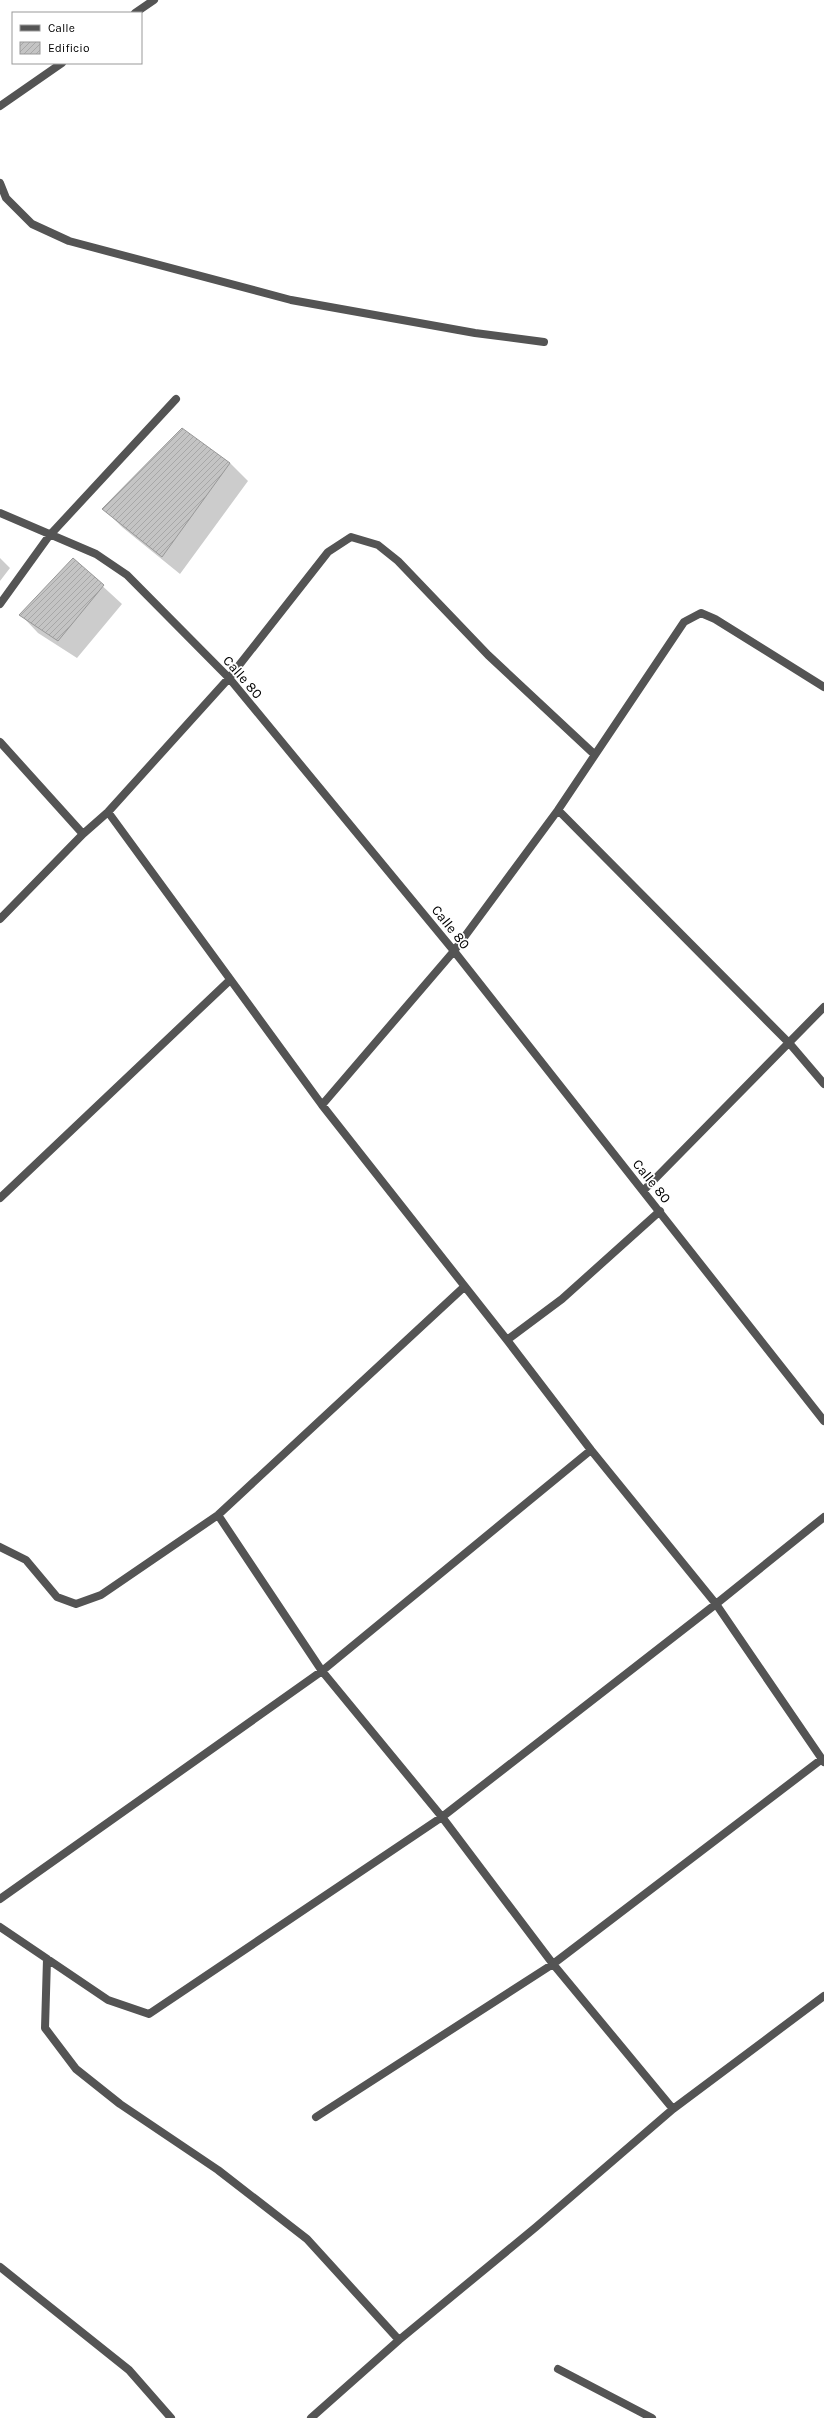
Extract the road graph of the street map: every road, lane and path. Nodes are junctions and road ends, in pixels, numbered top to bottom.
1 (154, 0) edge
2 (136, 12) edge
3 (61, 64) edge
4 (0, 106) edge
5 (0, 183) edge
6 (544, 342) dead end
7 (176, 399) dead end
8 (0, 513) edge
9 (49, 536) junction
10 (0, 604) edge
11 (229, 678) junction
12 (824, 687) edge
13 (0, 742) edge
14 (594, 754) junction
15 (558, 810) junction
16 (108, 812) junction
17 (83, 834) junction
18 (0, 919) edge
19 (454, 951) junction
20 (229, 981) junction
21 (824, 1007) edge
22 (790, 1044) junction
23 (824, 1084) edge
24 (322, 1105) junction
25 (643, 1191) junction
26 (0, 1198) edge
27 (660, 1211) junction
28 (464, 1287) junction
29 (507, 1340) junction
30 (824, 1421) edge
31 (591, 1450) junction
32 (218, 1515) junction
33 (824, 1517) edge
34 (0, 1548) edge
35 (716, 1604) junction
36 (322, 1671) junction
37 (823, 1760) edge
38 (442, 1817) junction
39 (0, 1899) edge
40 (0, 1927) edge
41 (47, 1959) junction
42 (554, 1964) junction
43 (824, 1996) edge
44 (673, 2109) junction
45 (316, 2117) dead end
46 (0, 2267) edge
47 (399, 2340) junction
48 (558, 2370) dead end
49 (171, 2418) edge
50 (310, 2418) edge
51 (652, 2418) edge

1 - 2 street
3 - 4 street
5 - 6 street
7 - 9 street
8 - 9 street, Calle 80
9 - 10 street
9 - 11 street, Calle 80
11 - 14 street
11 - 16 street
11 - 19 street, Calle 80
12 - 14 street
13 - 17 street
14 - 15 street
15 - 19 street
15 - 22 street
16 - 17 street
16 - 20 street
17 - 18 street
19 - 24 street
19 - 25 street, Calle 80
20 - 24 street
20 - 26 street
21 - 22 street
22 - 23 street
22 - 25 street
24 - 28 street
25 - 27 street, Calle 80
27 - 29 street
27 - 30 street, Calle 80
28 - 29 street
28 - 32 street
29 - 31 street
31 - 35 street
31 - 36 street
32 - 34 street
32 - 36 street
33 - 35 street
35 - 37 street
35 - 38 street
36 - 38 street
36 - 39 street
37 - 42 street
38 - 41 street
38 - 42 street
40 - 41 street
41 - 47 street
42 - 44 street
42 - 45 street
43 - 44 street
44 - 47 street
46 - 49 street
47 - 50 street
48 - 51 street

